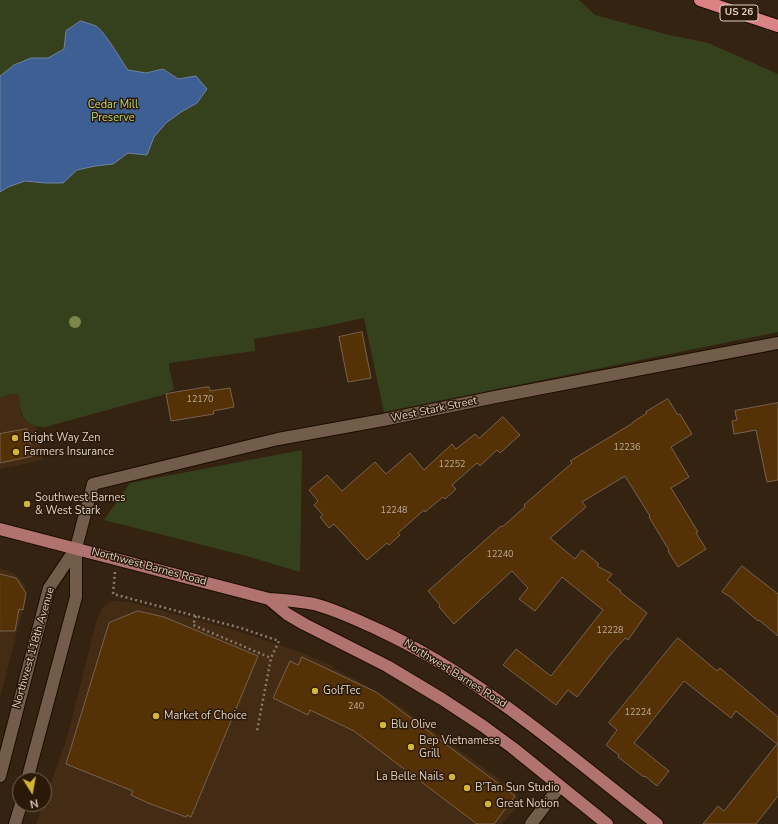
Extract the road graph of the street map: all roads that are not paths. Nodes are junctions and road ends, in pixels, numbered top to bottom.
1 (700, 0) edge
2 (778, 26) edge
3 (778, 343) edge
4 (0, 529) edge
5 (76, 548) junction
6 (268, 599) junction
7 (29, 772) edge
8 (0, 776) edge
9 (560, 786) junction
10 (19, 812) edge
11 (15, 824) edge
12 (531, 824) edge
13 (607, 824) edge
14 (657, 824) edge

1 - 2 highway, US 26
3 - 5 street, West Stark Street
4 - 5 main road, Northwest Barnes Road
5 - 6 main road, Northwest Barnes Road
5 - 7 street
5 - 8 street, Northwest 118th Avenue
6 - 9 main road, Northwest Barnes Road
6 - 14 main road, Northwest Barnes Road
9 - 12 street
9 - 13 main road, Northwest Barnes Road
10 - 11 street

